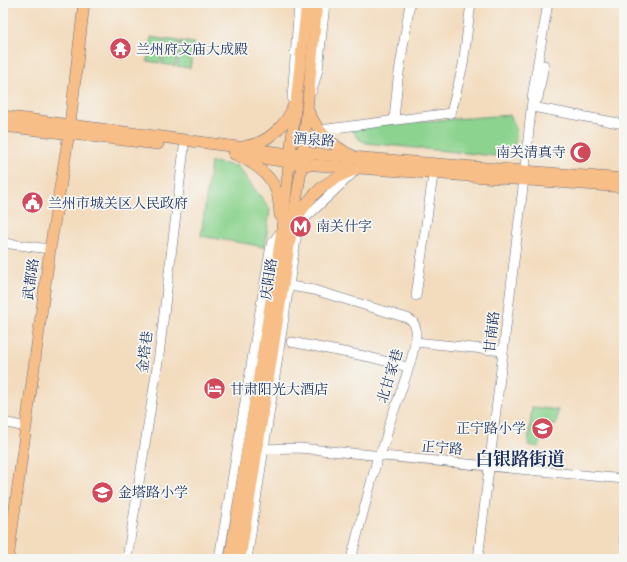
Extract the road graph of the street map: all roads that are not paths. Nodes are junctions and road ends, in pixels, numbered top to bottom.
1 (78, 3) edge
2 (84, 3) edge
3 (299, 3) edge
4 (307, 3) edge
5 (317, 3) edge
6 (325, 3) edge
7 (410, 3) edge
8 (471, 3) edge
9 (548, 3) edge
10 (554, 3) edge
11 (298, 88) junction
12 (306, 106) junction
13 (532, 107) junction
14 (291, 110) junction
15 (3, 116) edge
16 (394, 119) junction
17 (624, 124) edge
18 (3, 126) edge
19 (65, 129) junction
20 (320, 130) junction
21 (184, 148) junction
22 (234, 151) junction
23 (290, 158) junction
24 (303, 159) junction
25 (358, 164) junction
26 (434, 175) junction
27 (523, 176) junction
28 (624, 179) edge
29 (624, 188) edge
30 (296, 225) junction
31 (282, 230) junction
32 (3, 243) edge
33 (47, 249) junction
34 (287, 285) junction
35 (416, 296) dead end
36 (291, 342) dead end
37 (415, 342) junction
38 (503, 351) junction
39 (408, 367) junction
40 (3, 422) edge
41 (23, 426) junction
42 (262, 449) junction
43 (378, 456) junction
44 (491, 465) junction
45 (624, 479) edge
46 (624, 521) edge
47 (624, 540) edge
48 (3, 559) edge
49 (8, 559) edge
50 (127, 559) edge
51 (219, 559) edge
52 (230, 559) edge
53 (240, 559) edge
54 (247, 559) edge
55 (351, 559) edge
56 (478, 559) edge

1 - 19 main road, 武都路
2 - 19 main road, 武都路
3 - 14 street
4 - 11 main road, 庆阳路
5 - 12 main road, 庆阳路
6 - 12 street
7 - 16 street
8 - 16 street, 酒泉路
9 - 13 street, 甘南路
10 - 13 street, 甘南路
11 - 14 main road
11 - 23 main road, 庆阳路
12 - 20 main road
12 - 24 main road, 庆阳路
13 - 17 street
13 - 27 street, 甘南路
14 - 22 main road
15 - 19 main road, 酒泉路
16 - 20 street, 酒泉路
18 - 19 main road, 酒泉路
19 - 21 main road, 酒泉路
19 - 22 main road, 酒泉路
19 - 33 main road, 武都路
20 - 25 main road
21 - 22 main road, 酒泉路
21 - 50 street, 金塔巷
22 - 23 main road, 酒泉路
22 - 31 main road
23 - 24 main road, 酒泉路
23 - 31 main road, 庆阳路
24 - 25 main road, 酒泉路
24 - 30 main road, 庆阳路
25 - 26 main road, 酒泉路
25 - 27 main road, 酒泉路
25 - 30 street
25 - 30 main road
26 - 27 main road, 酒泉路
26 - 35 street
27 - 28 main road, 酒泉路
27 - 29 main road, 酒泉路
27 - 38 street, 甘南路
30 - 34 main road, 庆阳路
31 - 51 street
31 - 52 main road, 庆阳路
32 - 33 street
33 - 41 main road, 武都路
34 - 37 street
34 - 42 main road, 庆阳路
36 - 39 street
37 - 38 street, 北甘家巷
37 - 39 street, 北甘家巷
38 - 44 street, 甘南路
39 - 43 street, 北甘家巷
40 - 41 street
41 - 48 main road, 武都路
41 - 49 main road, 武都路
42 - 43 street, 正宁路
42 - 53 main road, 庆阳路
42 - 54 street
43 - 44 street, 正宁路
43 - 55 street
44 - 45 street, 正宁路
44 - 56 street, 甘南路
46 - 47 street

